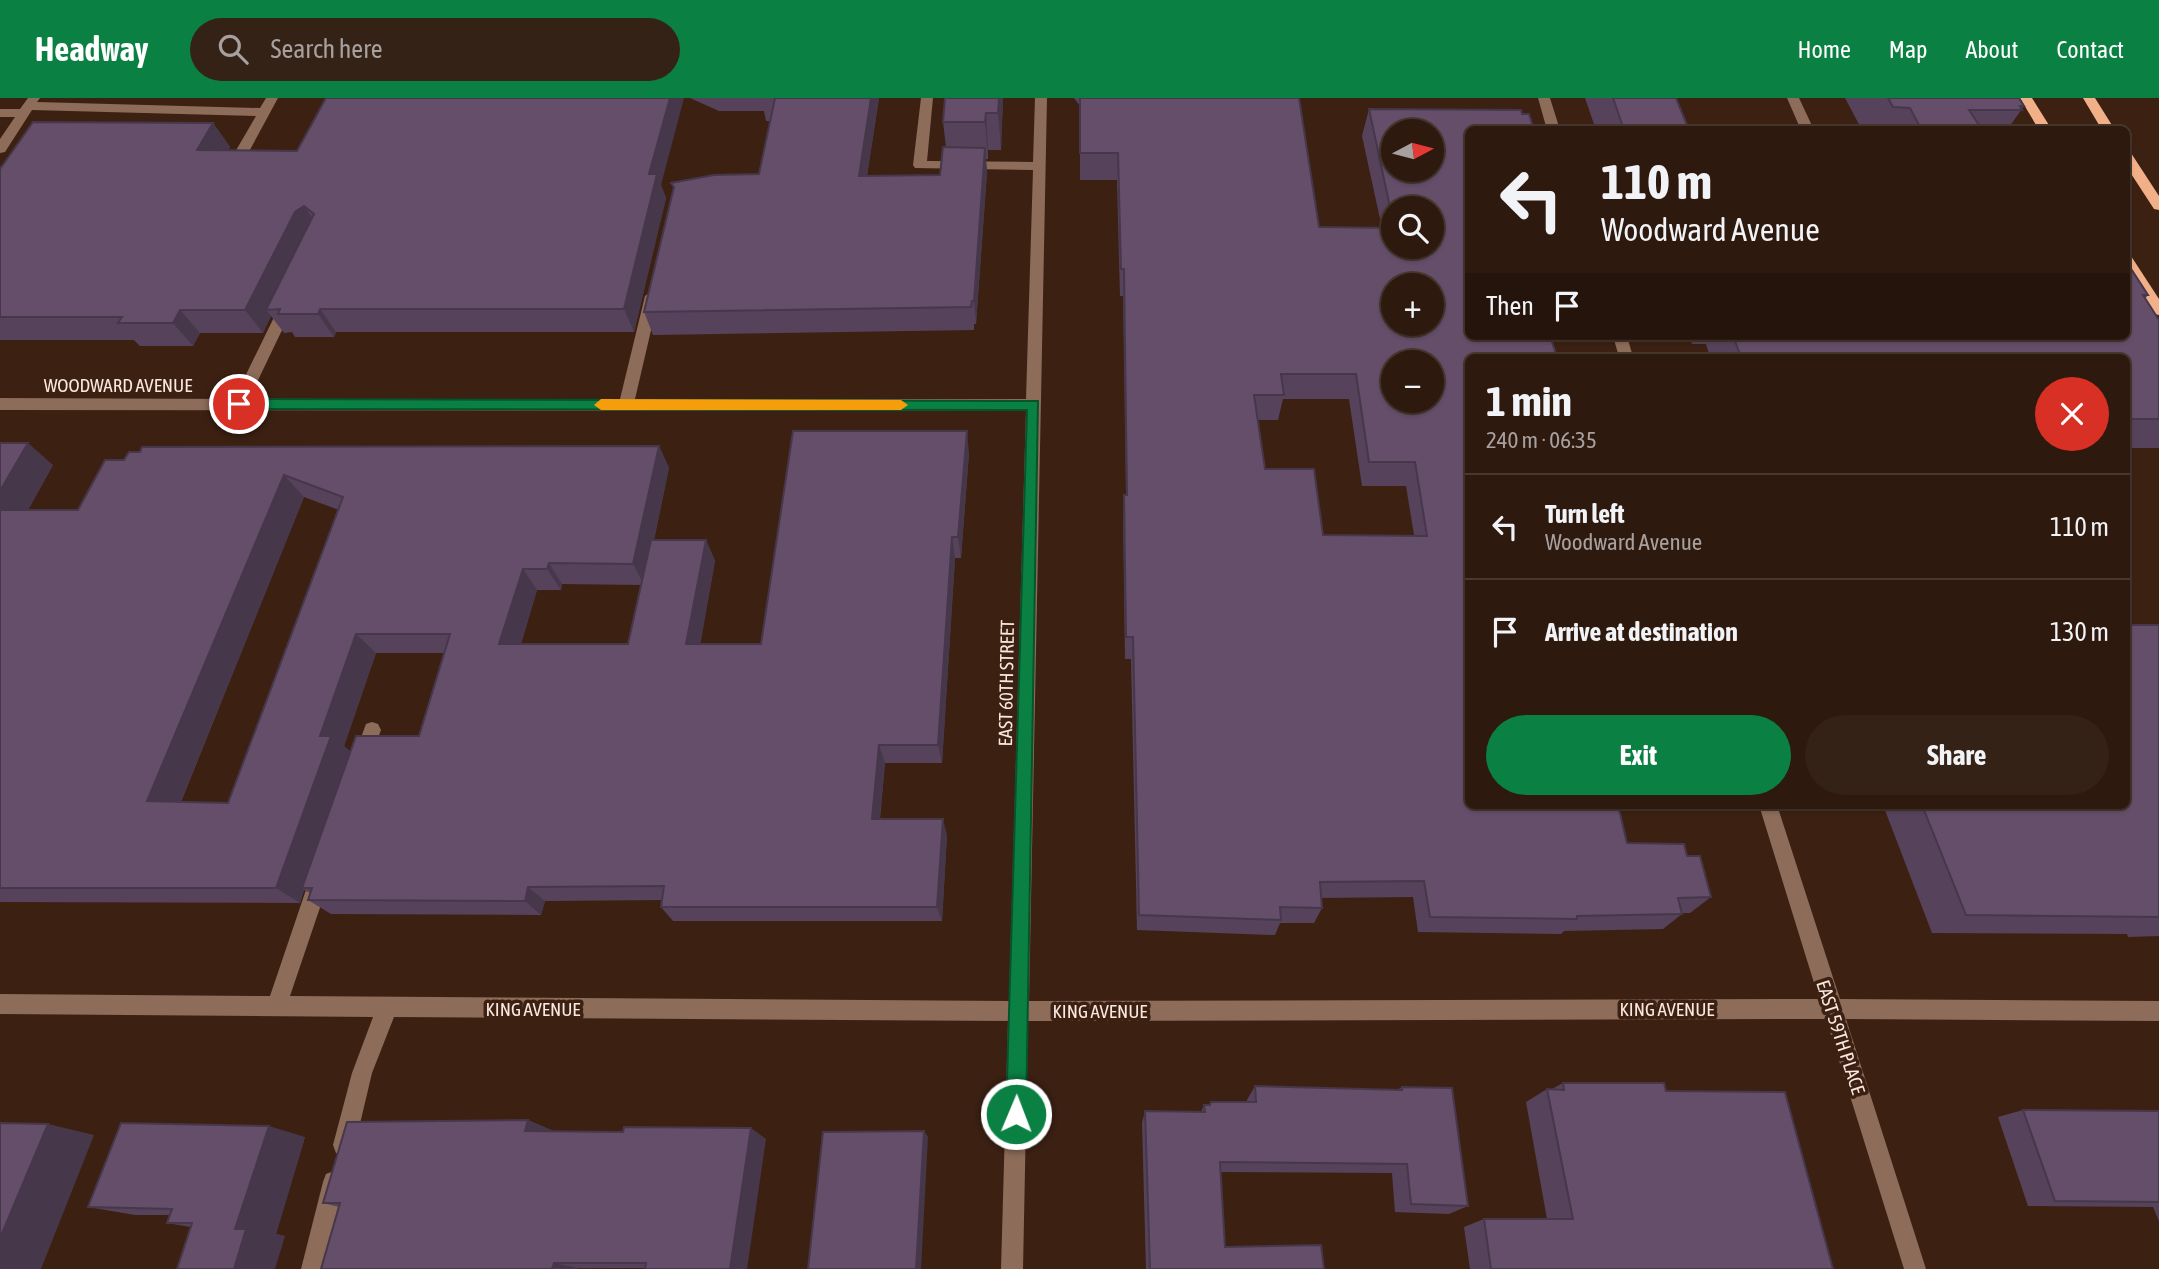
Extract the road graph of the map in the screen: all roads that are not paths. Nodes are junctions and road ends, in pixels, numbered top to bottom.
1 (272, 98) edge
2 (927, 98) edge
3 (1041, 98) edge
4 (1544, 98) edge
5 (1793, 98) edge
6 (2026, 98) edge
7 (2089, 98) edge
8 (29, 106) edge
9 (264, 112) junction
10 (0, 113) edge
11 (1553, 126) edge
12 (1806, 126) edge
13 (2044, 126) edge
14 (2106, 126) edge
15 (0, 149) edge
16 (238, 159) edge
17 (2130, 162) edge
18 (1039, 166) junction
19 (2159, 206) edge
20 (2130, 265) edge
21 (657, 275) edge
22 (292, 295) edge
23 (2159, 310) edge
24 (0, 404) edge
25 (239, 404) junction
26 (625, 405) junction
27 (1034, 405) junction
28 (372, 730) dead end
29 (354, 780) edge
30 (1769, 809) edge
31 (323, 869) edge
32 (0, 1004) edge
33 (276, 1007) junction
34 (387, 1008) junction
35 (1832, 1009) junction
36 (2159, 1011) edge
37 (1018, 1012) junction
38 (312, 1269) edge
39 (1012, 1269) edge
40 (1915, 1269) edge

1 - 9 street
2 - 18 street
3 - 18 street, EAST 60TH STREET
4 - 11 street
5 - 12 street
6 - 13 main road
7 - 14 main road
8 - 9 street
8 - 10 street
8 - 15 street
9 - 16 street
17 - 19 main road
18 - 27 street, EAST 60TH STREET
20 - 23 main road
21 - 26 street
22 - 25 street
24 - 25 street, WOODWARD AVENUE
25 - 26 street, WOODWARD AVENUE
26 - 27 street, WOODWARD AVENUE
27 - 37 street, EAST 60TH STREET
28 - 29 street
30 - 35 street, EAST 59TH PLACE
31 - 33 street
32 - 33 street, KING AVENUE
33 - 34 street, KING AVENUE
34 - 37 street, KING AVENUE
34 - 38 street
35 - 36 street, KING AVENUE
35 - 37 street, KING AVENUE
35 - 40 street, EAST 59TH PLACE
37 - 39 street, EAST 60TH STREET

